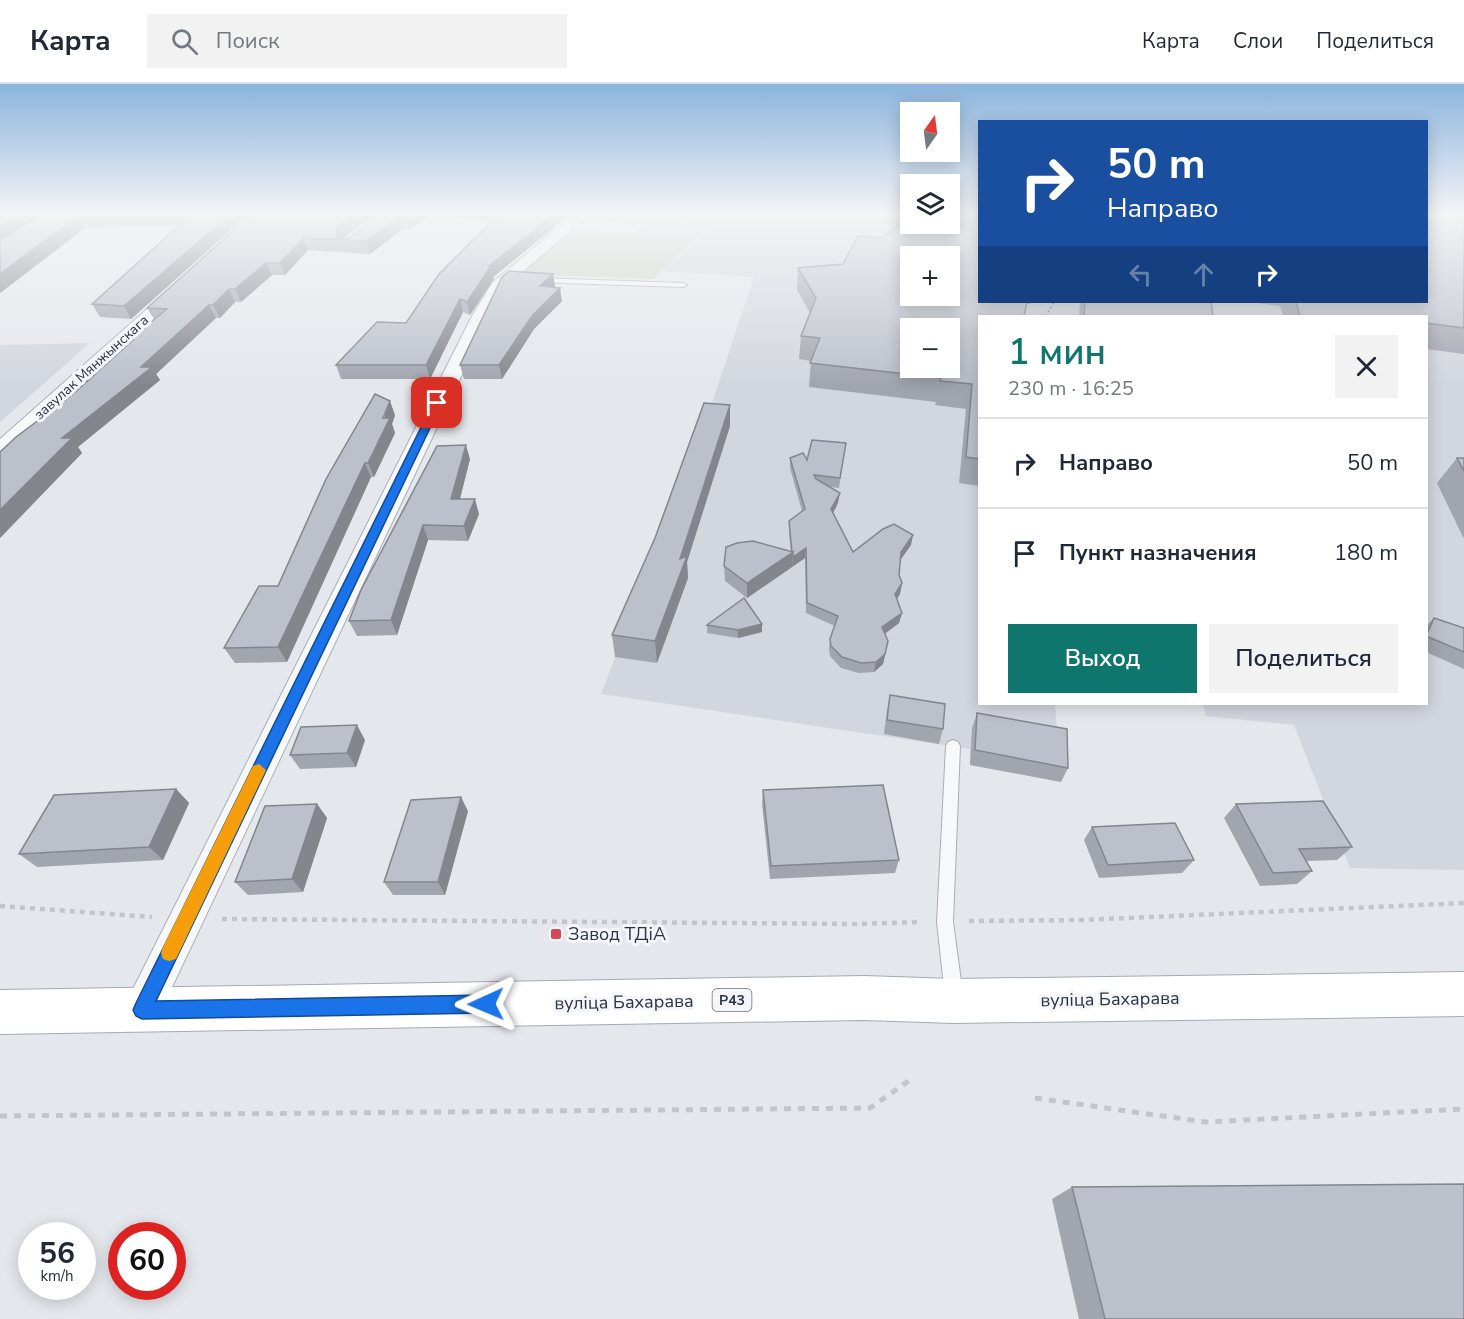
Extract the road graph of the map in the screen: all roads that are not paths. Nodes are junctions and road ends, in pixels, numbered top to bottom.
1 (522, 270) edge
2 (193, 276) edge
3 (529, 280) edge
4 (683, 285) dead end
5 (0, 450) edge
6 (953, 746) dead end
7 (1464, 994) edge
8 (954, 1001) junction
9 (142, 1010) junction
10 (0, 1012) edge

1 - 9 street
2 - 5 street, завулак Мянжынскага
3 - 4 lane
6 - 8 lane
7 - 8 main road, вуліца Бахарава / Р43
8 - 9 main road, вуліца Бахарава / Р43
9 - 10 main road, вуліца Бахарава / Р43

